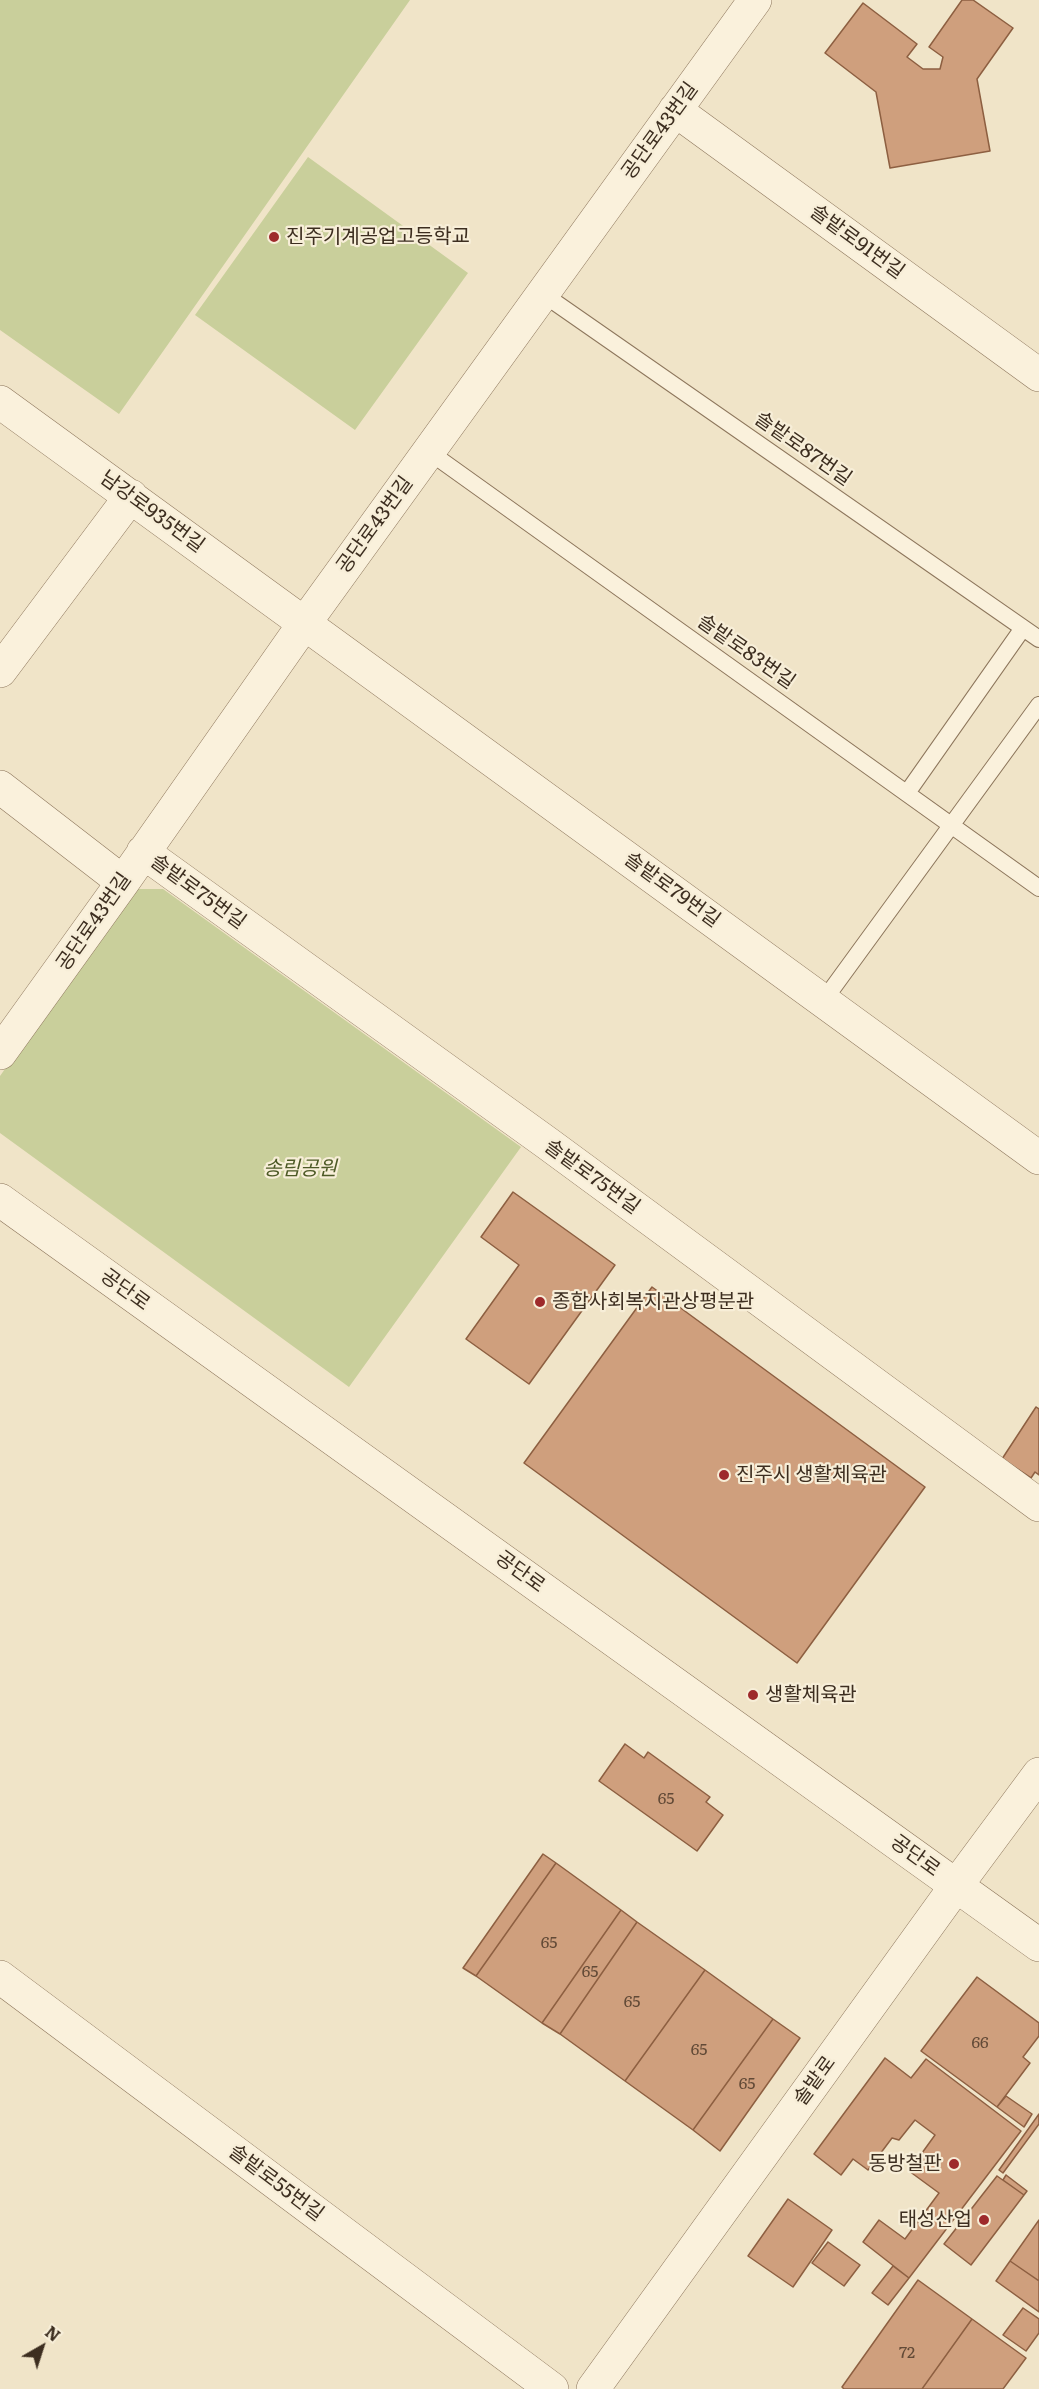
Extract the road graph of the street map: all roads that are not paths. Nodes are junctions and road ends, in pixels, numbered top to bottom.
1 (755, 0) edge
2 (675, 110) junction
3 (543, 294) junction
4 (1039, 375) edge
5 (0, 402) edge
6 (428, 451) junction
7 (131, 496) junction
8 (304, 624) junction
9 (1023, 628) junction
10 (1039, 639) edge
11 (0, 671) edge
12 (1039, 705) edge
13 (0, 787) edge
14 (907, 793) junction
15 (952, 825) junction
16 (143, 852) junction
17 (123, 882) junction
18 (1039, 888) edge
19 (824, 1000) junction
20 (0, 1053) edge
21 (1039, 1158) edge
22 (0, 1200) edge
23 (1039, 1505) edge
24 (1039, 1774) edge
25 (956, 1886) junction
26 (1039, 1945) edge
27 (0, 1977) edge
28 (552, 2389) edge
29 (593, 2389) edge

1 - 2 street, 공단로43번길
2 - 3 street, 공단로43번길
2 - 4 street, 솔밭로91번길
3 - 6 street, 공단로43번길
3 - 9 lane, 솔밭로87번길
5 - 7 street, 남강로935번길
6 - 8 street, 공단로43번길
6 - 14 lane, 솔밭로83번길
7 - 8 street, 남강로935번길
7 - 11 street
8 - 16 street, 공단로43번길
8 - 19 street, 솔밭로79번길
9 - 10 lane, 솔밭로87번길
9 - 14 lane
12 - 15 lane
13 - 17 street
14 - 15 lane, 솔밭로83번길
15 - 18 lane, 솔밭로83번길
15 - 19 lane
16 - 17 street, 공단로43번길
16 - 23 street, 솔밭로75번길
17 - 20 street, 공단로43번길
19 - 21 street, 솔밭로79번길
22 - 25 street, 공단로
24 - 25 street, 솔밭로
25 - 26 street, 공단로
25 - 29 street, 솔밭로
27 - 28 street, 솔밭로55번길

